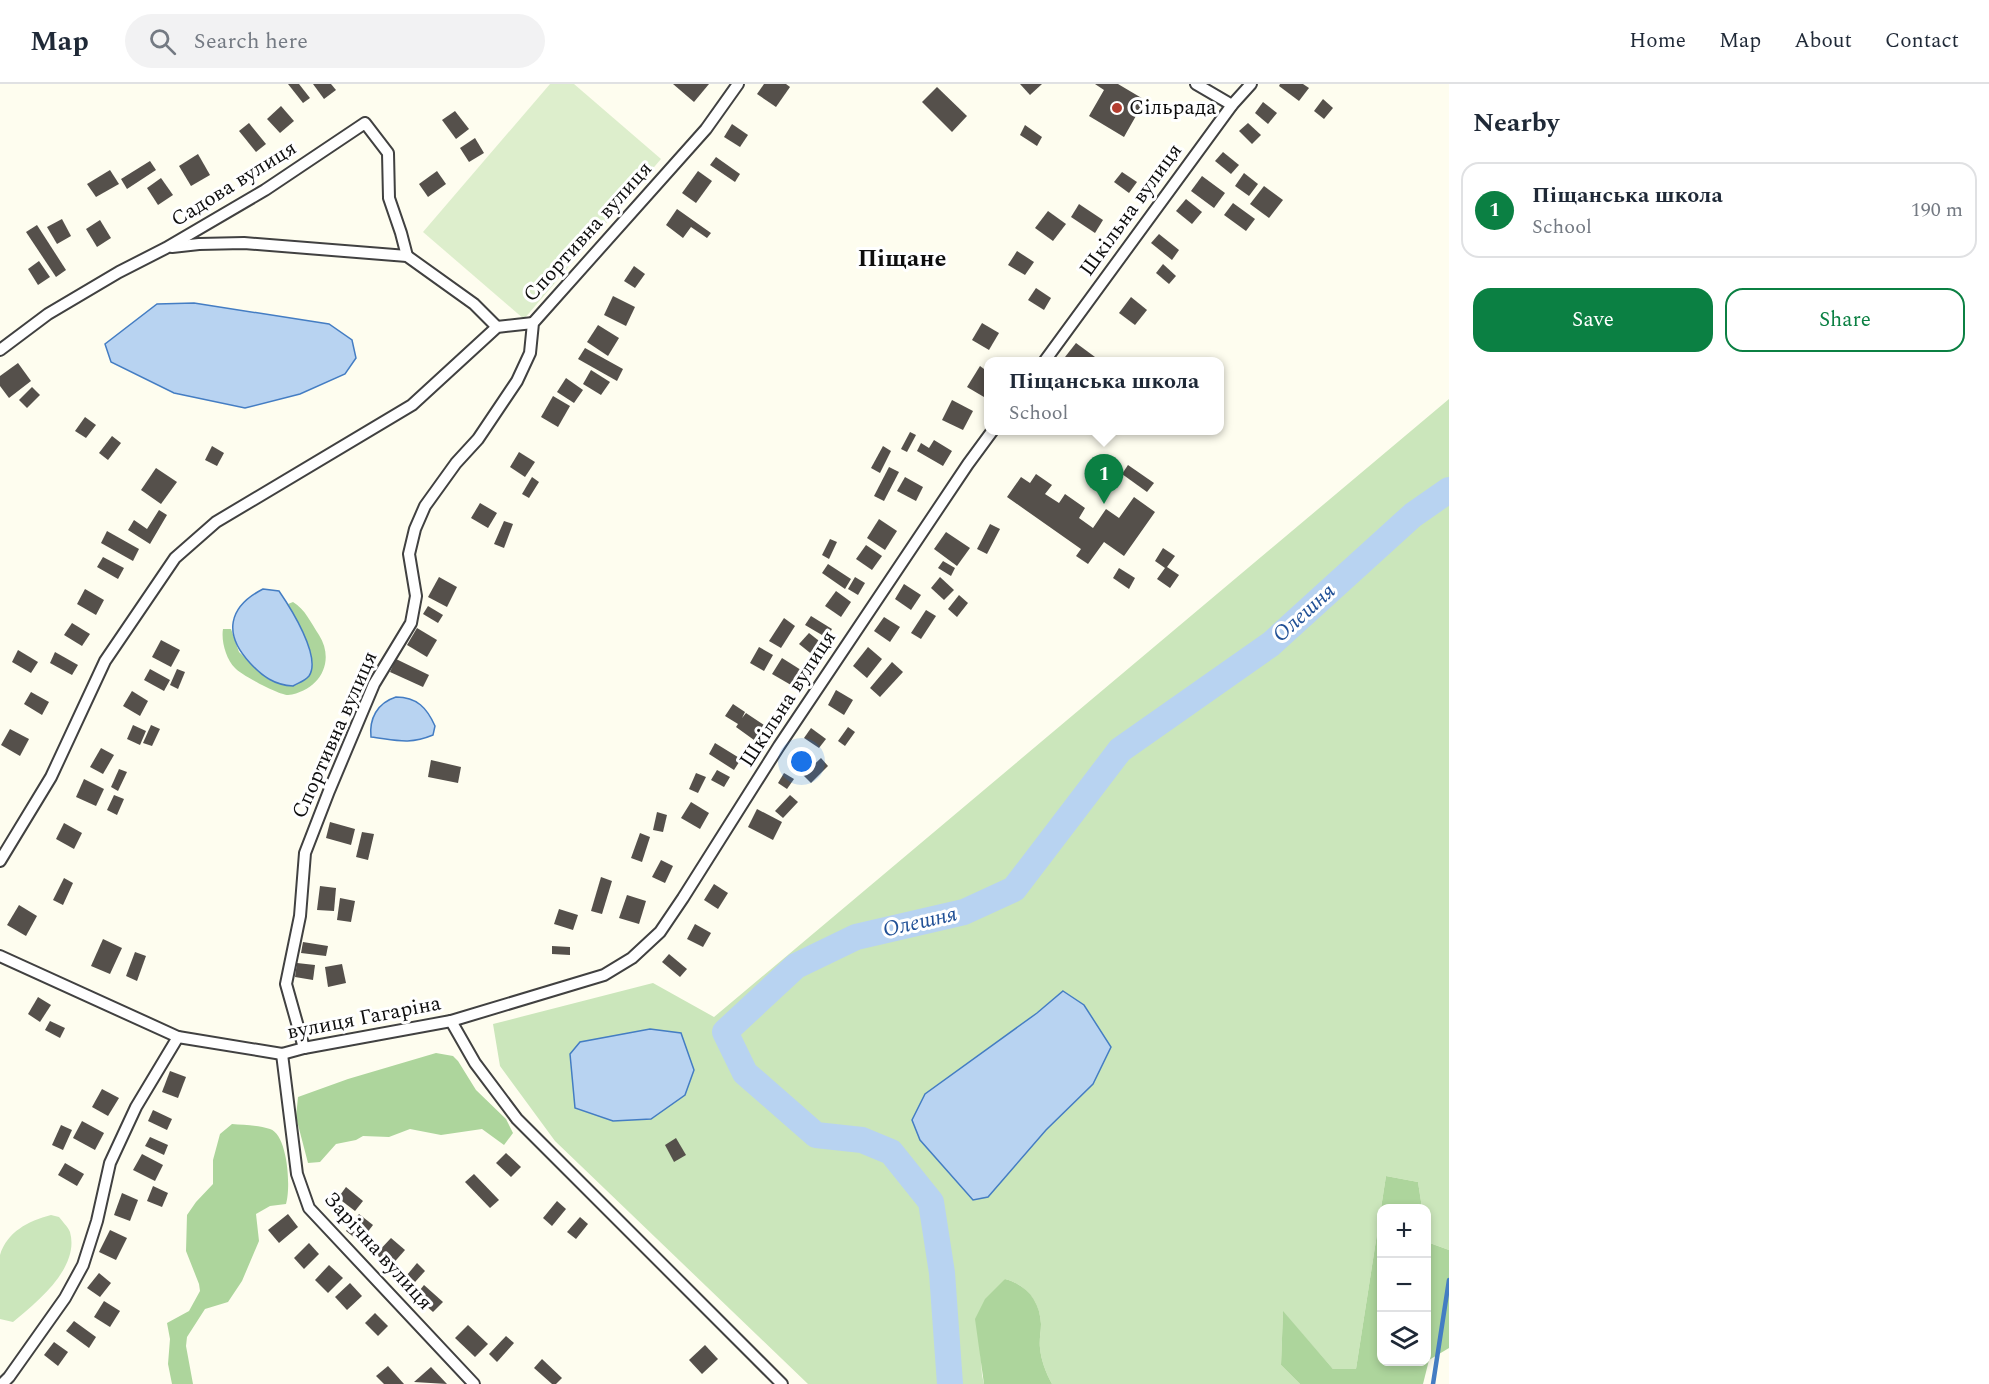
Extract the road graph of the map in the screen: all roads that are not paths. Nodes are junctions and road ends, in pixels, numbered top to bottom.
1 (738, 84) edge
2 (1196, 84) edge
3 (1251, 84) edge
4 (1232, 105) junction
5 (166, 248) junction
6 (407, 256) junction
7 (533, 323) junction
8 (497, 327) junction
9 (0, 350) edge
10 (1048, 357) edge
11 (989, 435) edge
12 (0, 861) edge
13 (0, 956) edge
14 (604, 975) joint
15 (451, 1021) junction
16 (178, 1036) junction
17 (304, 1048) junction
18 (282, 1054) junction
19 (2, 1384) edge
20 (474, 1384) edge
21 (782, 1384) edge

1 - 7 street, Спортивна вулиця
2 - 4 street
3 - 4 street, Шкільна вулиця
4 - 10 street, Шкільна вулиця
5 - 6 street
5 - 6 street, Садова вулиця
5 - 9 street, Садова вулиця
6 - 8 street
7 - 8 street
7 - 17 street, Спортивна вулиця
8 - 12 street
11 - 14 street, Шкільна вулиця
13 - 16 street, вулиця Гагаріна
14 - 15 street, вулиця Гагаріна
15 - 17 street, вулиця Гагаріна
15 - 21 street
16 - 18 street, вулиця Гагаріна
16 - 19 street
17 - 18 street, вулиця Гагаріна
18 - 20 street, Зарічна вулиця

